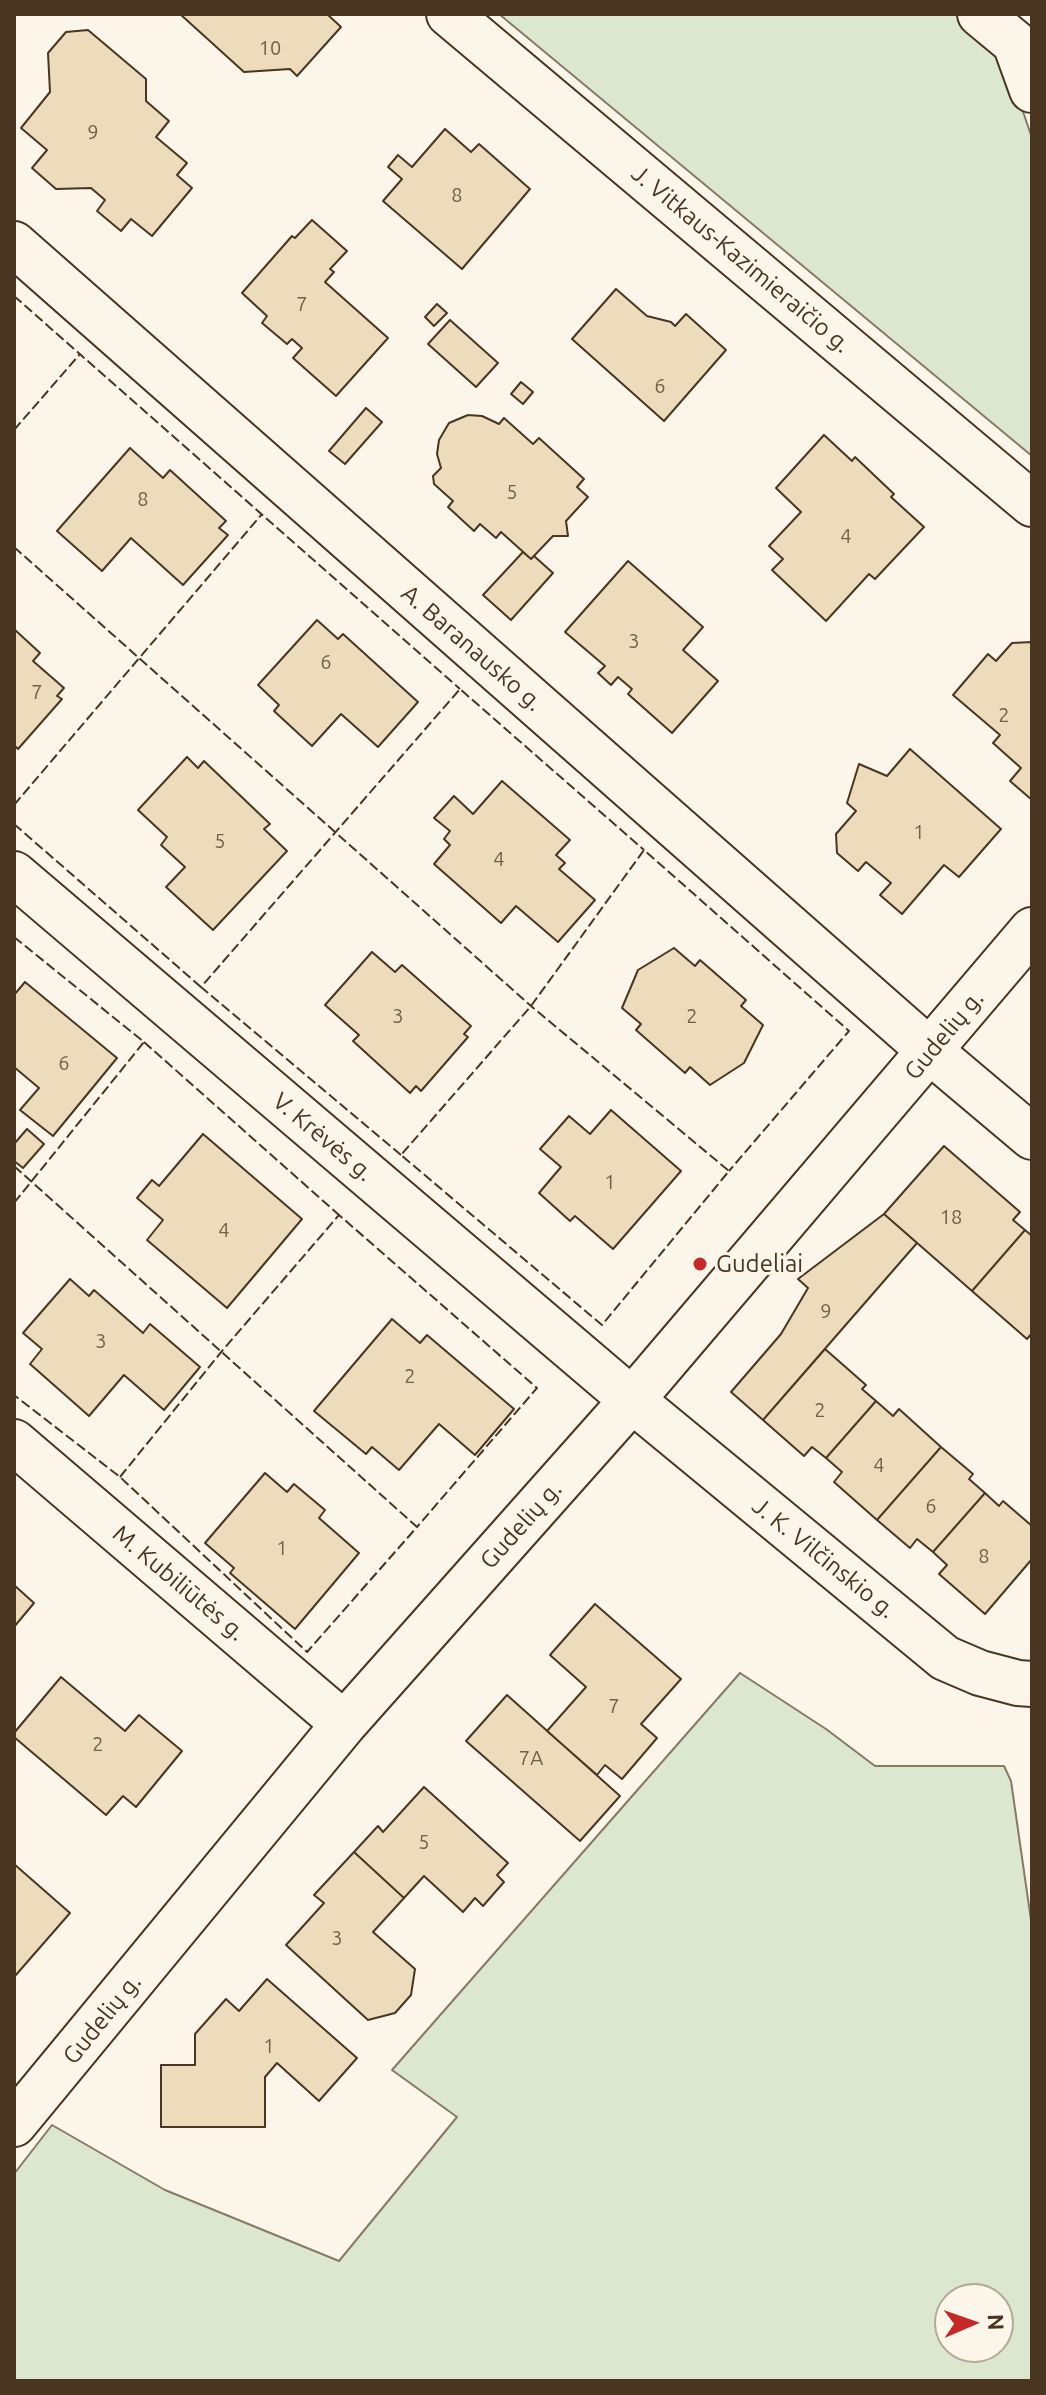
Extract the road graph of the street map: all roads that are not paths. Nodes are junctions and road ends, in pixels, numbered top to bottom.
1 (449, 14) edge
2 (980, 14) edge
3 (1032, 90) edge
4 (14, 244) edge
5 (1032, 504) edge
6 (14, 874) edge
7 (1032, 930) edge
8 (930, 1051) junction
9 (1032, 1137) edge
10 (632, 1400) junction
11 (14, 1442) edge
12 (1032, 1684) edge
13 (344, 1724) junction
14 (22, 2098) edge

1 - 5 street, J. Vitkaus-Kazimieraičio g.
2 - 3 street
4 - 8 street, A. Baranausko g.
6 - 10 street, V. Krėvės g.
7 - 8 street, Gudelių g.
8 - 9 street
8 - 10 street, Gudelių g.
10 - 12 street, J. K. Vilčinskio g.
10 - 13 street, Gudelių g.
11 - 13 street, M. Kubiliūtės g.
13 - 14 street, Gudelių g.

